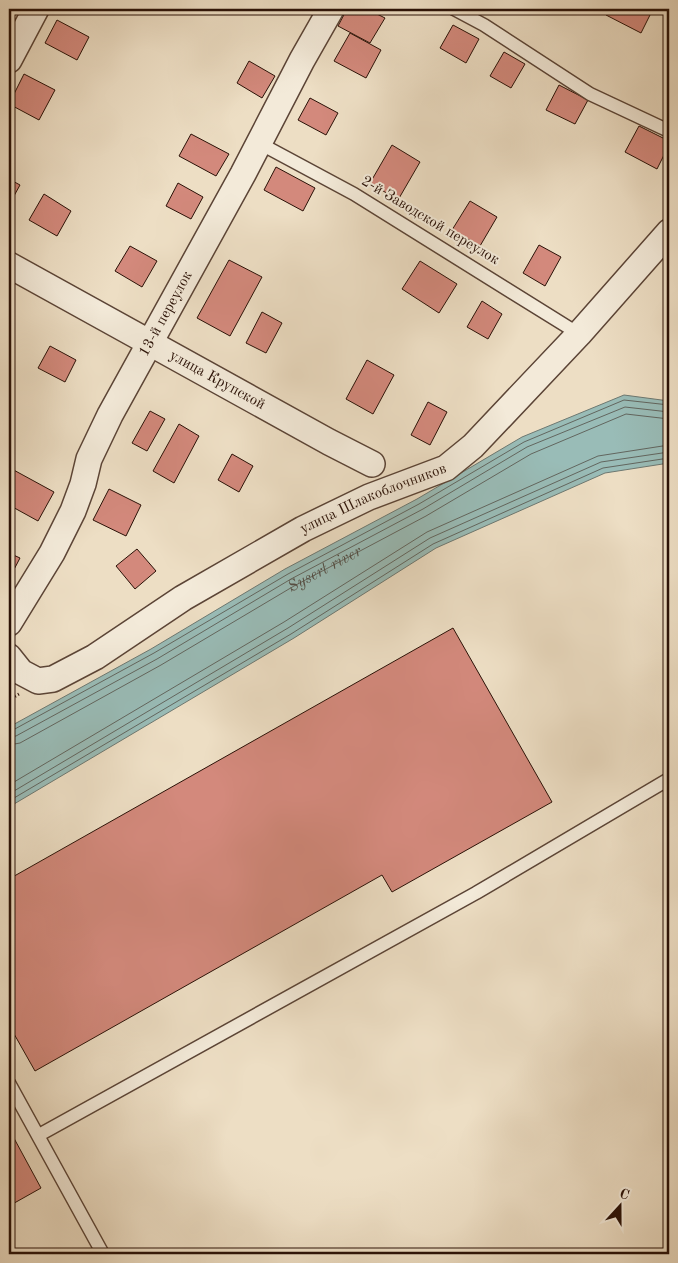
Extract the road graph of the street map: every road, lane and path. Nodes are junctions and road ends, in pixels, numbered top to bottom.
1 (36, 9) edge
2 (331, 9) edge
3 (454, 9) edge
4 (9, 60) edge
5 (669, 131) edge
6 (259, 143) junction
7 (669, 232) edge
8 (9, 265) edge
9 (579, 334) junction
10 (151, 343) junction
11 (372, 464) dead end
12 (9, 623) edge
13 (15, 665) edge
14 (669, 779) edge
15 (9, 1083) edge
16 (39, 1134) junction
17 (104, 1254) edge

1 - 4 street
2 - 6 street, 13-й переулок
3 - 5 lane
6 - 9 lane, 2-й Заводской переулок
6 - 10 street, 13-й переулок
7 - 9 street, улица Шлакоблочников
8 - 10 street, улица Крупской
9 - 13 street, улица Шлакоблочников
10 - 11 street, улица Крупской
10 - 12 street, 13-й переулок
14 - 16 lane
15 - 16 lane
16 - 17 lane

